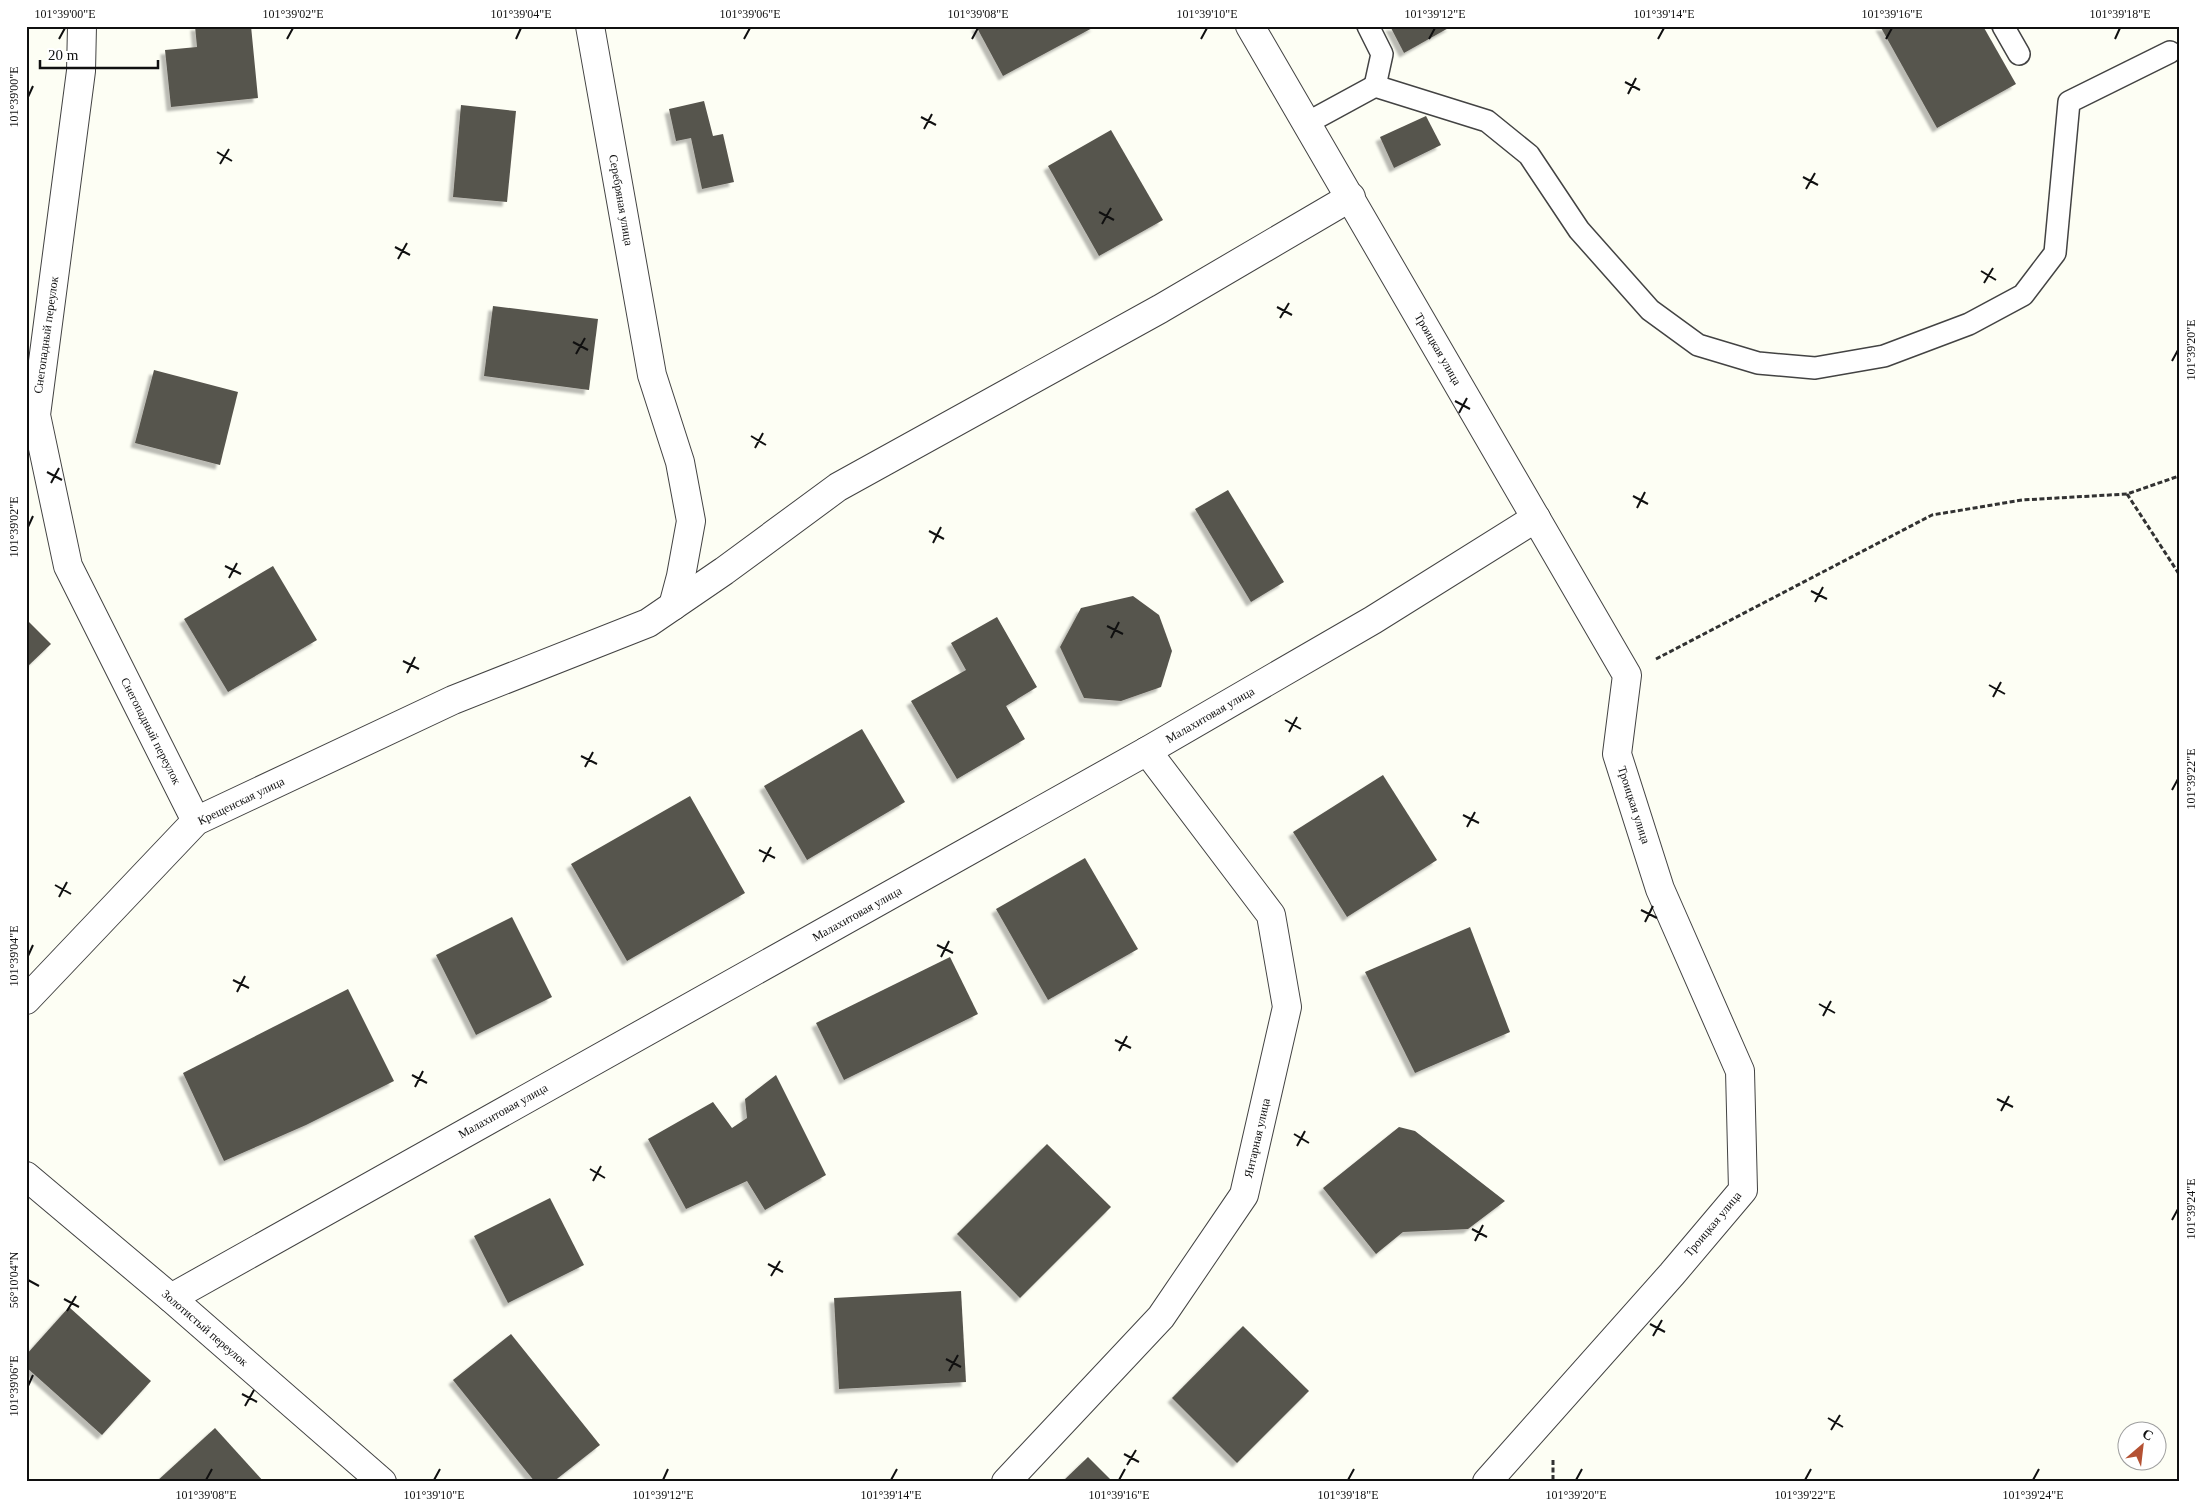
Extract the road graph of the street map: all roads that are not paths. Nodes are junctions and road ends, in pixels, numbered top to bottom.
1 (82, 26) edge
2 (590, 26) edge
3 (1250, 26) edge
4 (1368, 26) edge
5 (2003, 26) edge
6 (2170, 52) dead end
7 (2019, 54) dead end
8 (1375, 86) junction
9 (1307, 123) junction
10 (1351, 197) junction
11 (31, 419) edge
12 (1536, 518) junction
13 (673, 606) junction
14 (1148, 751) junction
15 (196, 821) junction
16 (26, 1000) edge
17 (26, 1176) edge
18 (171, 1298) junction
19 (382, 1482) edge
20 (1006, 1482) edge
21 (1487, 1482) edge

1 - 11 street, Снегопадный переулок
2 - 13 street, Серебряная улица
3 - 9 street, Троицкая улица
4 - 8 lane
5 - 7 lane
6 - 8 lane
8 - 9 lane
9 - 10 street, Троицкая улица
10 - 12 street, Троицкая улица
10 - 13 street, Крещенская улица
11 - 15 street, Снегопадный переулок
12 - 14 street, Малахитовая улица
12 - 21 street, Троицкая улица
13 - 15 street, Крещенская улица
14 - 18 street, Малахитовая улица
14 - 20 street, Янтарная улица
15 - 16 street, Крещенская улица
17 - 18 street, Золотистый переулок
18 - 19 street, Золотистый переулок

